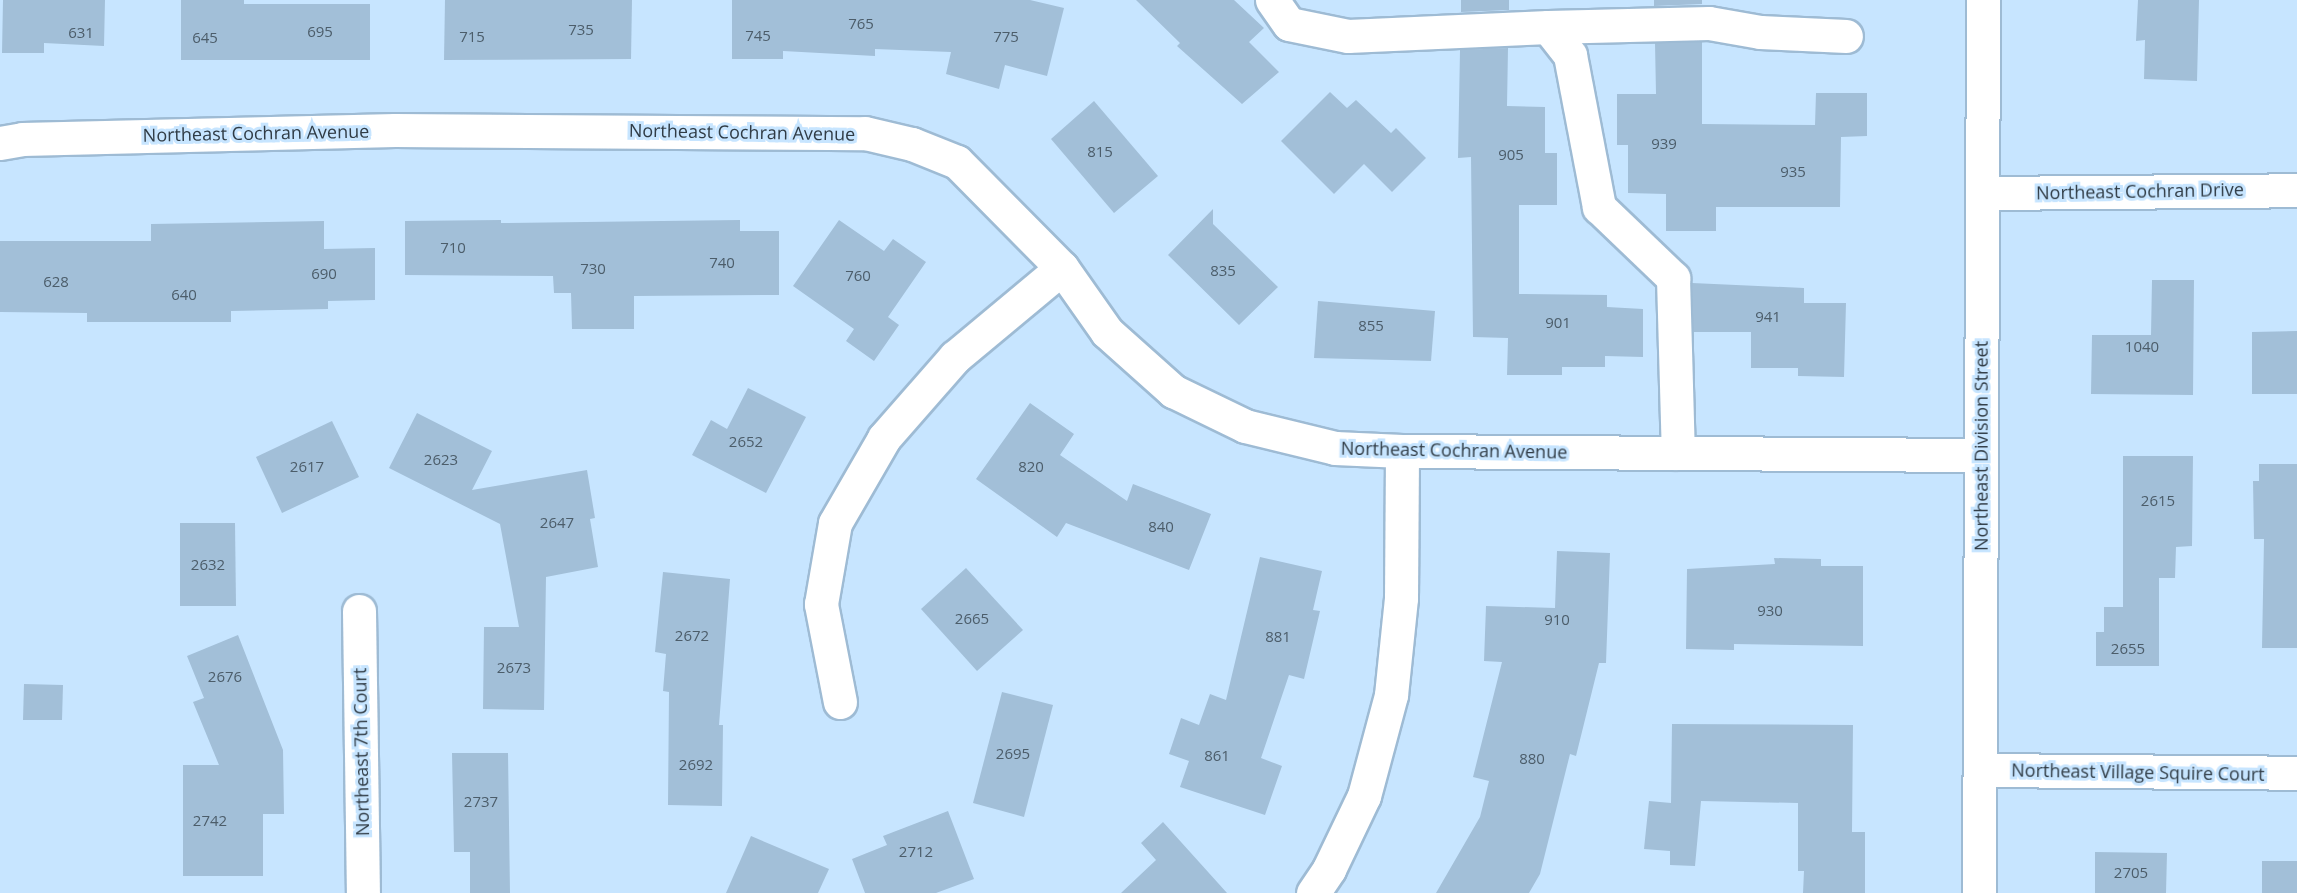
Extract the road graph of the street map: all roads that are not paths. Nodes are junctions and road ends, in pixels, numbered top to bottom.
1 (1272, 0) edge
2 (1983, 0) edge
3 (1548, 27) junction
4 (1846, 36) dead end
5 (0, 143) edge
6 (2297, 190) edge
7 (1983, 193) junction
8 (1062, 268) junction
9 (1402, 452) junction
10 (1678, 453) junction
11 (1981, 455) junction
12 (359, 611) dead end
13 (840, 702) dead end
14 (1980, 770) junction
15 (2297, 773) edge
16 (363, 893) edge
17 (1313, 893) edge
18 (1979, 893) edge

1 - 3 street
2 - 7 street, Northeast Division Street
3 - 4 street
3 - 10 street
5 - 8 street, Northeast Cochran Avenue
6 - 7 street, Northeast Cochran Drive
7 - 11 street, Northeast Division Street
8 - 9 street, Northeast Cochran Avenue
8 - 13 street
9 - 10 street, Northeast Cochran Avenue
9 - 17 street
10 - 11 street, Northeast Cochran Avenue
11 - 14 street, Northeast Division Street
12 - 16 street, Northeast 7th Court
14 - 15 street, Northeast Village Squire Court
14 - 18 street, Northeast Division Street

